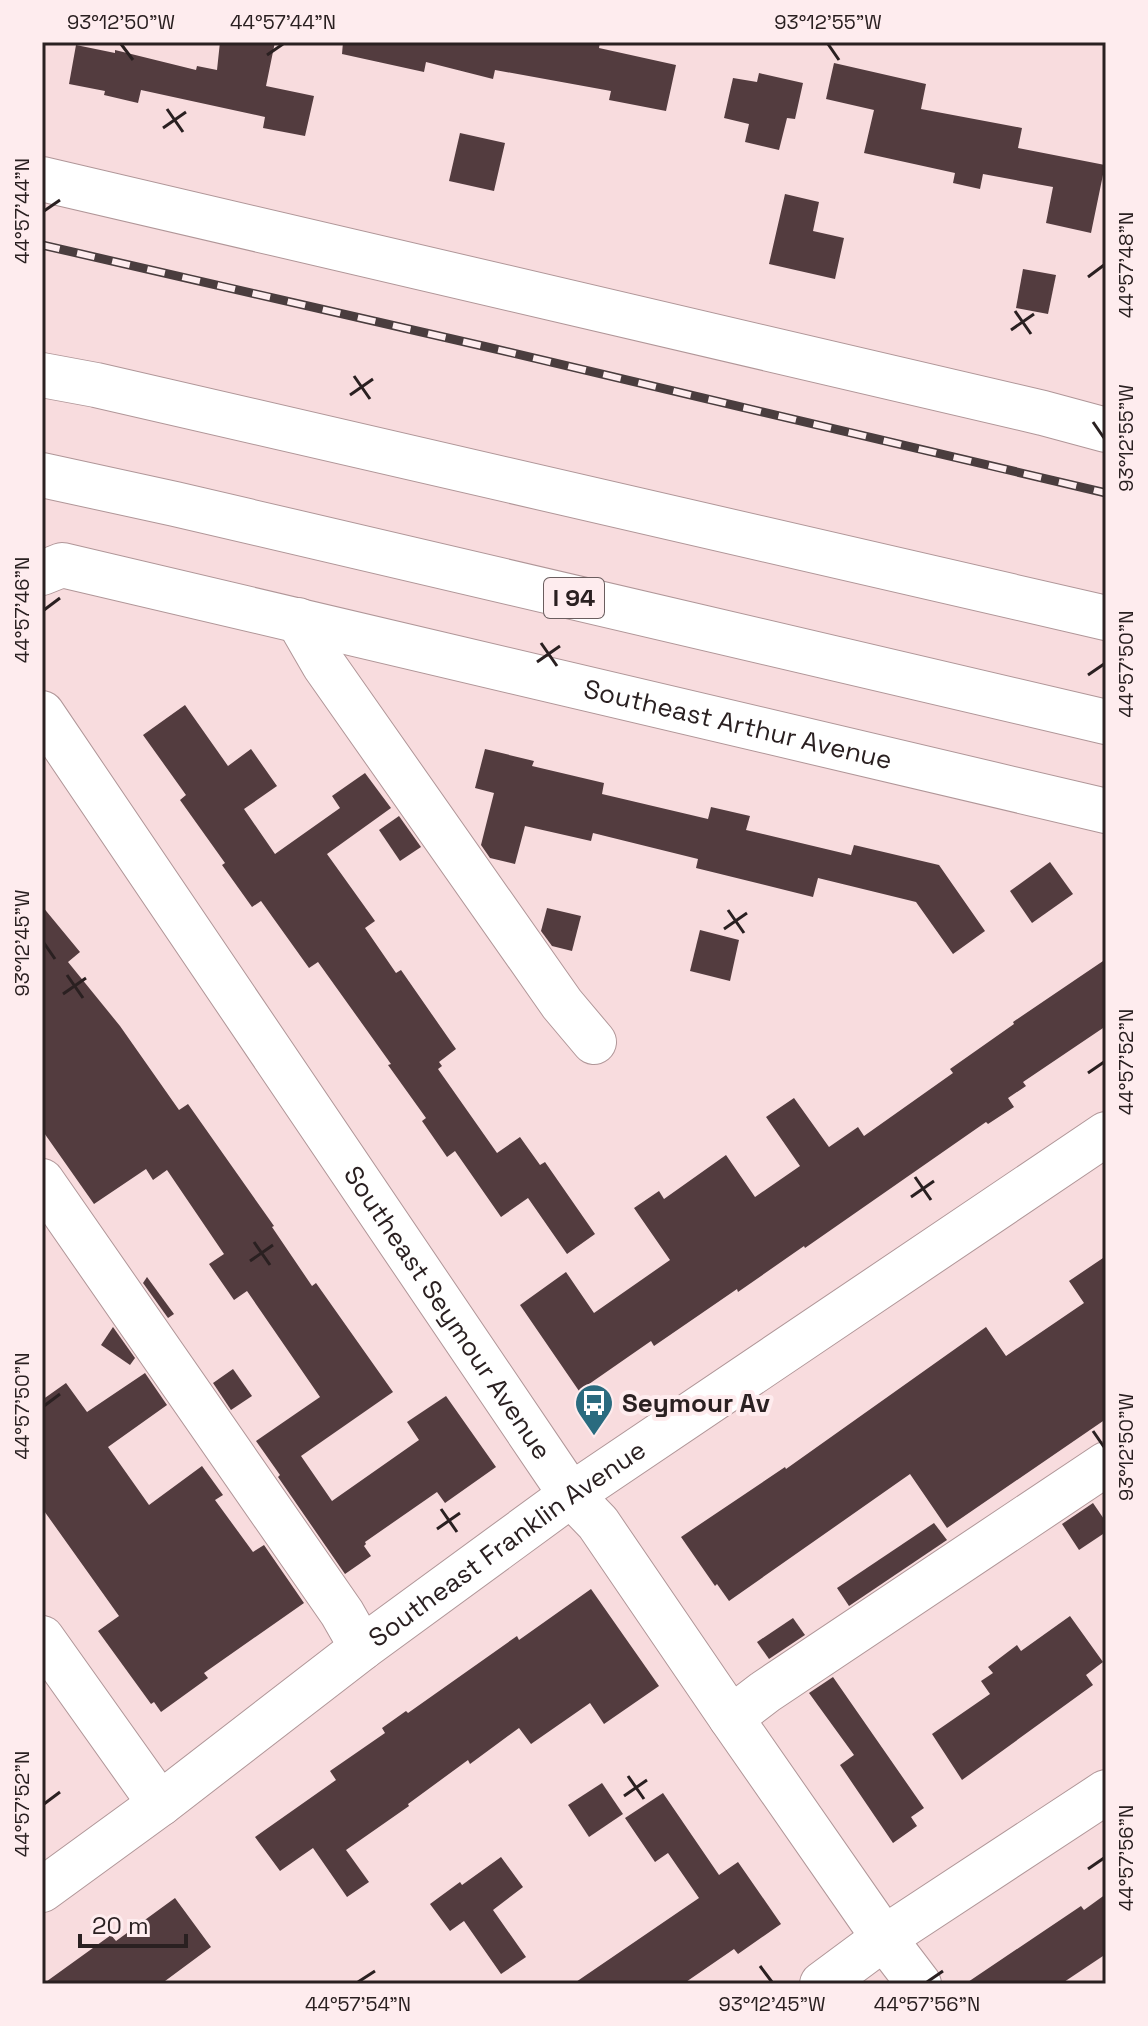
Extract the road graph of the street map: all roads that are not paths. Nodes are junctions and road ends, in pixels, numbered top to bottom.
1 (42, 179) edge
2 (42, 375) edge
3 (1106, 430) edge
4 (42, 475) edge
5 (42, 573) edge
6 (1106, 618) edge
7 (298, 620) junction
8 (42, 713) edge
9 (1106, 722) edge
10 (1106, 811) edge
11 (594, 1042) dead end
12 (1106, 1134) edge
13 (42, 1181) edge
14 (1106, 1464) edge
15 (571, 1495) junction
16 (42, 1638) edge
17 (362, 1648) junction
18 (731, 1718) junction
19 (1106, 1792) edge
20 (160, 1804) junction
21 (42, 1890) edge
22 (884, 1938) junction
23 (822, 1984) edge
24 (919, 1984) edge

1 - 3 main road
2 - 6 main road
4 - 9 main road, I 94
5 - 7 main road, Southeast Arthur Avenue
7 - 10 main road, Southeast Arthur Avenue
7 - 11 main road
8 - 15 main road, Southeast Seymour Avenue
12 - 15 main road, Southeast Franklin Avenue
13 - 17 main road
14 - 18 main road
15 - 17 main road, Southeast Franklin Avenue
15 - 18 main road, Southeast Seymour Avenue
16 - 20 main road
17 - 20 main road, Southeast Franklin Avenue
18 - 22 main road, Southeast Seymour Avenue
19 - 22 main road
20 - 21 main road, Southeast Franklin Avenue
22 - 23 main road
22 - 24 main road, Southeast Seymour Avenue

